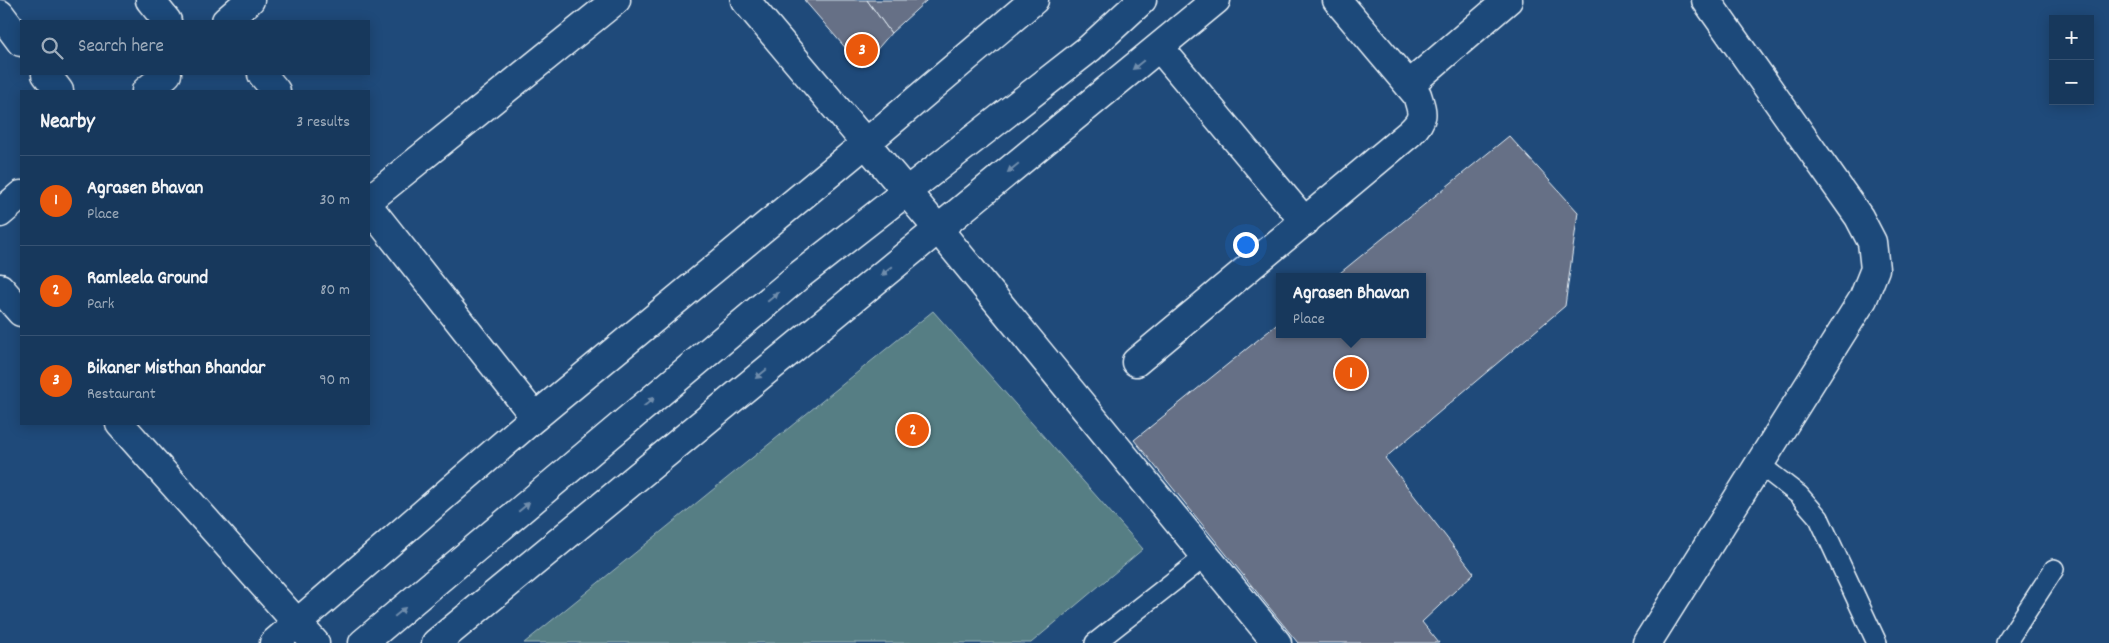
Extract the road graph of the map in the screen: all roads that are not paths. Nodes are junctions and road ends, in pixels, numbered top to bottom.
1 (150, 0) edge
2 (250, 0) edge
3 (616, 0) edge
4 (745, 0) edge
5 (1034, 0) edge
6 (1142, 0) edge
7 (1216, 0) edge
8 (1337, 0) edge
9 (1508, 0) edge
10 (1706, 0) edge
11 (0, 14) edge
12 (165, 20) edge
13 (227, 20) edge
14 (20, 41) edge
15 (1160, 48) junction
16 (47, 75) edge
17 (166, 75) edge
18 (263, 75) edge
19 (1409, 85) junction
20 (58, 90) edge
21 (147, 90) edge
22 (275, 90) edge
23 (866, 144) junction
24 (906, 191) junction
25 (20, 196) edge
26 (370, 199) edge
27 (370, 208) edge
28 (0, 213) edge
29 (1305, 222) junction
30 (938, 230) junction
31 (0, 288) edge
32 (20, 311) edge
33 (1136, 362) dead end
34 (535, 416) junction
35 (121, 425) edge
36 (1759, 464) junction
37 (1206, 556) junction
38 (2054, 569) dead end
39 (298, 623) junction
40 (274, 643) edge
41 (315, 643) edge
42 (363, 643) edge
43 (436, 643) edge
44 (1095, 643) edge
45 (1277, 643) edge
46 (1647, 643) edge
47 (1877, 643) edge
48 (2006, 643) edge

1 - 12 street
2 - 13 street
3 - 26 street
4 - 23 street
5 - 23 street
6 - 24 street
7 - 15 street
8 - 19 street
9 - 19 street
10 - 36 street
11 - 14 street
15 - 29 street
15 -> 30 street
16 - 20 street
17 - 21 street
18 - 22 street
19 - 29 street
23 - 24 street
23 - 34 street
24 - 30 street
42 -> 24 street
25 - 28 street
27 - 34 street
29 - 33 street
30 - 37 street
30 -> 43 street
31 - 32 street
34 - 39 street
35 - 39 street
36 - 46 street
36 - 47 lane
37 - 44 lane
37 - 45 street
38 - 48 lane
39 - 40 street
39 - 41 street

